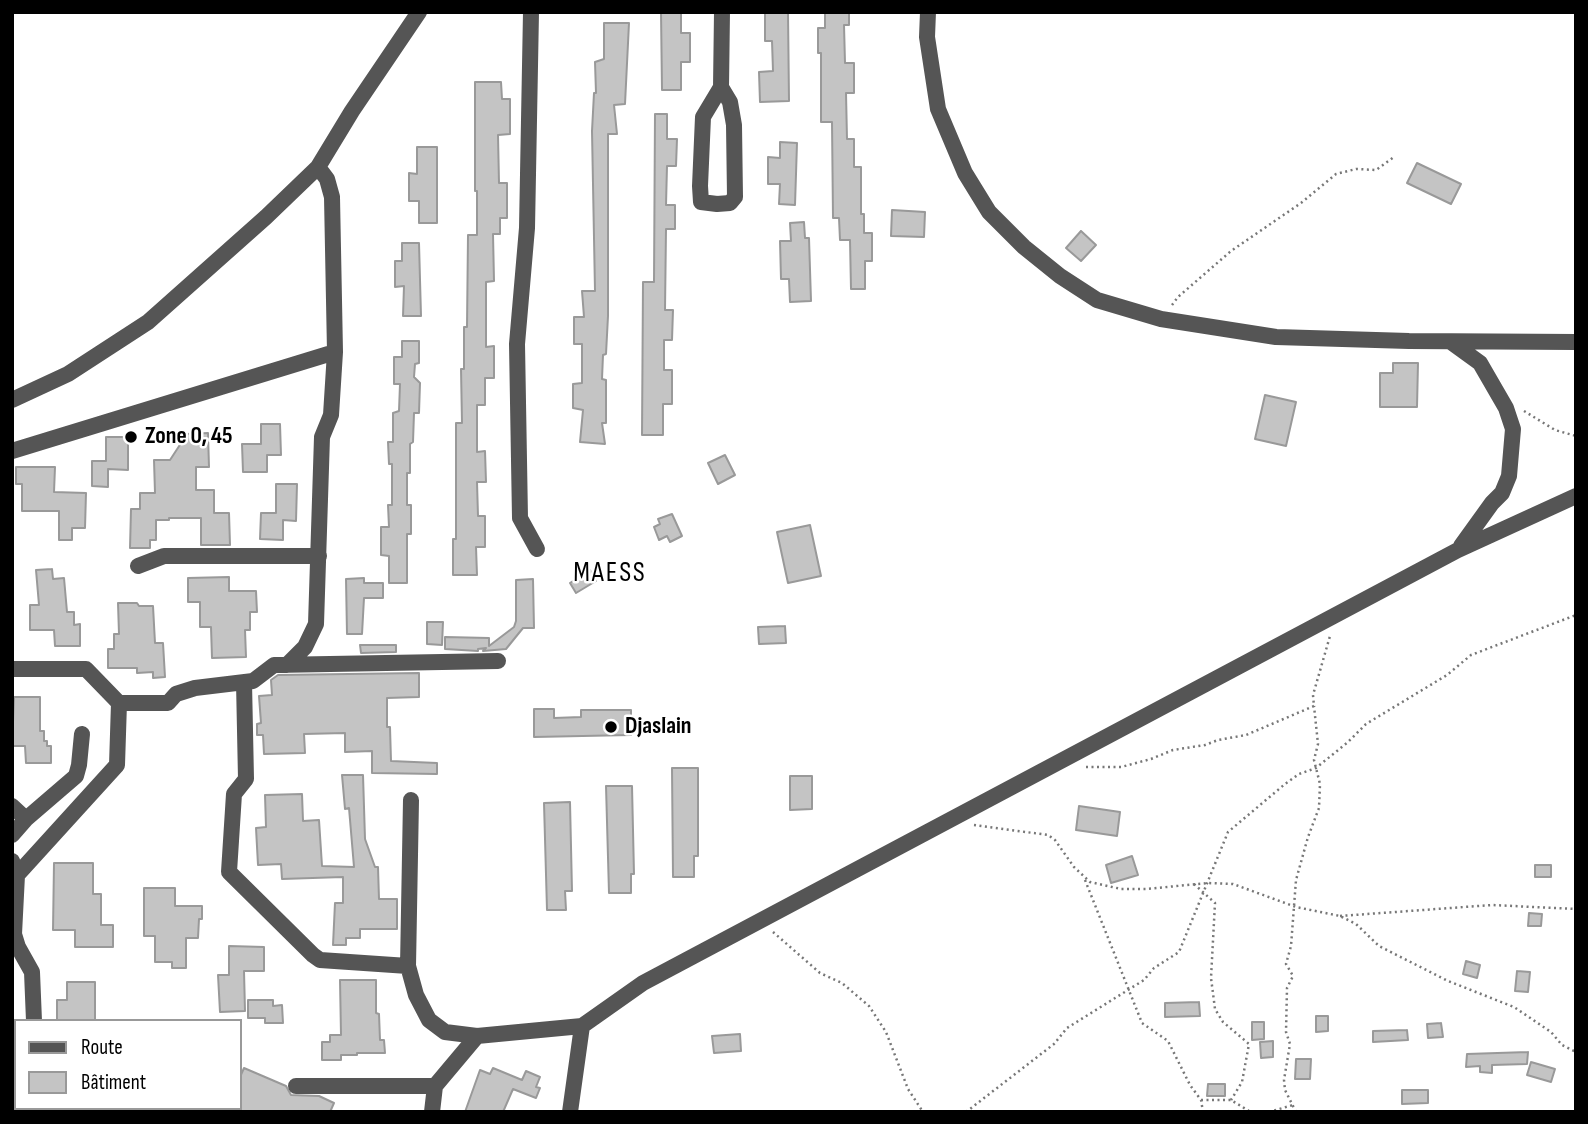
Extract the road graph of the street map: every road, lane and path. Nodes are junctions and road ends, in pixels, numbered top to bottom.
1 (419, 12) edge
2 (531, 12) edge
3 (722, 12) edge
4 (928, 12) edge
5 (721, 87) junction
6 (1394, 157) dead end
7 (318, 167) junction
8 (1178, 297) dead end
9 (1451, 341) junction
10 (1576, 342) edge
11 (335, 352) junction
12 (12, 400) edge
13 (1502, 401) junction
14 (1576, 436) edge
15 (12, 451) edge
16 (1576, 496) edge
17 (537, 550) dead end
18 (1458, 550) junction
19 (319, 556) junction
20 (138, 566) dead end
21 (1576, 615) edge
22 (1331, 638) dead end
23 (498, 661) dead end
24 (287, 665) junction
25 (12, 669) edge
26 (244, 682) junction
27 (119, 703) junction
28 (1314, 706) junction
29 (82, 734) dead end
30 (1058, 762) junction
31 (1316, 768) junction
32 (411, 800) dead end
33 (12, 806) edge
34 (26, 819) junction
35 (972, 825) dead end
36 (12, 835) edge
37 (15, 868) edge
38 (1084, 876) junction
39 (1208, 883) junction
40 (1194, 884) junction
41 (1204, 893) junction
42 (1296, 907) junction
43 (1576, 908) edge
44 (1340, 916) junction
45 (764, 919) junction
46 (408, 966) junction
47 (1127, 990) junction
48 (34, 1019) edge
49 (582, 1026) junction
50 (477, 1036) junction
51 (1576, 1052) edge
52 (296, 1086) dead end
53 (435, 1086) junction
54 (1201, 1100) junction
55 (1231, 1100) junction
56 (1293, 1105) junction
57 (432, 1112) edge
58 (570, 1112) edge
59 (923, 1112) edge
60 (967, 1112) edge
61 (1203, 1112) edge
62 (1261, 1112) edge
63 (1269, 1112) edge
64 (1296, 1112) edge

1 - 7 street
2 - 17 street
3 - 5 street
4 - 9 street
5 - 5 street
6 - 8 path
7 - 11 street
7 - 12 street
9 - 10 street
9 - 13 street
11 - 15 street
11 - 19 street
13 - 14 path
13 - 18 street
16 - 18 street
18 - 30 street
19 - 20 street
19 - 24 street
21 - 31 path
22 - 28 path
23 - 24 street
24 - 26 street
25 - 27 street
26 - 27 street
26 - 46 street
27 - 37 street
28 - 30 path
28 - 31 path
29 - 34 street
30 - 45 street
31 - 39 path
31 - 42 path
32 - 46 street
33 - 34 street
34 - 36 street
35 - 38 path
37 - 48 street
38 - 40 path
38 - 47 path
39 - 40 path
39 - 41 path
39 - 42 path
40 - 41 path
41 - 47 path
41 - 55 path
42 - 44 path
42 - 56 path
43 - 44 path
44 - 51 path
45 - 49 street
45 - 59 path
46 - 50 street
47 - 54 path
47 - 60 path
49 - 50 street
49 - 58 street
50 - 53 street
52 - 53 street
53 - 57 street
54 - 55 path
54 - 61 path
55 - 62 path
56 - 63 path
56 - 64 path

